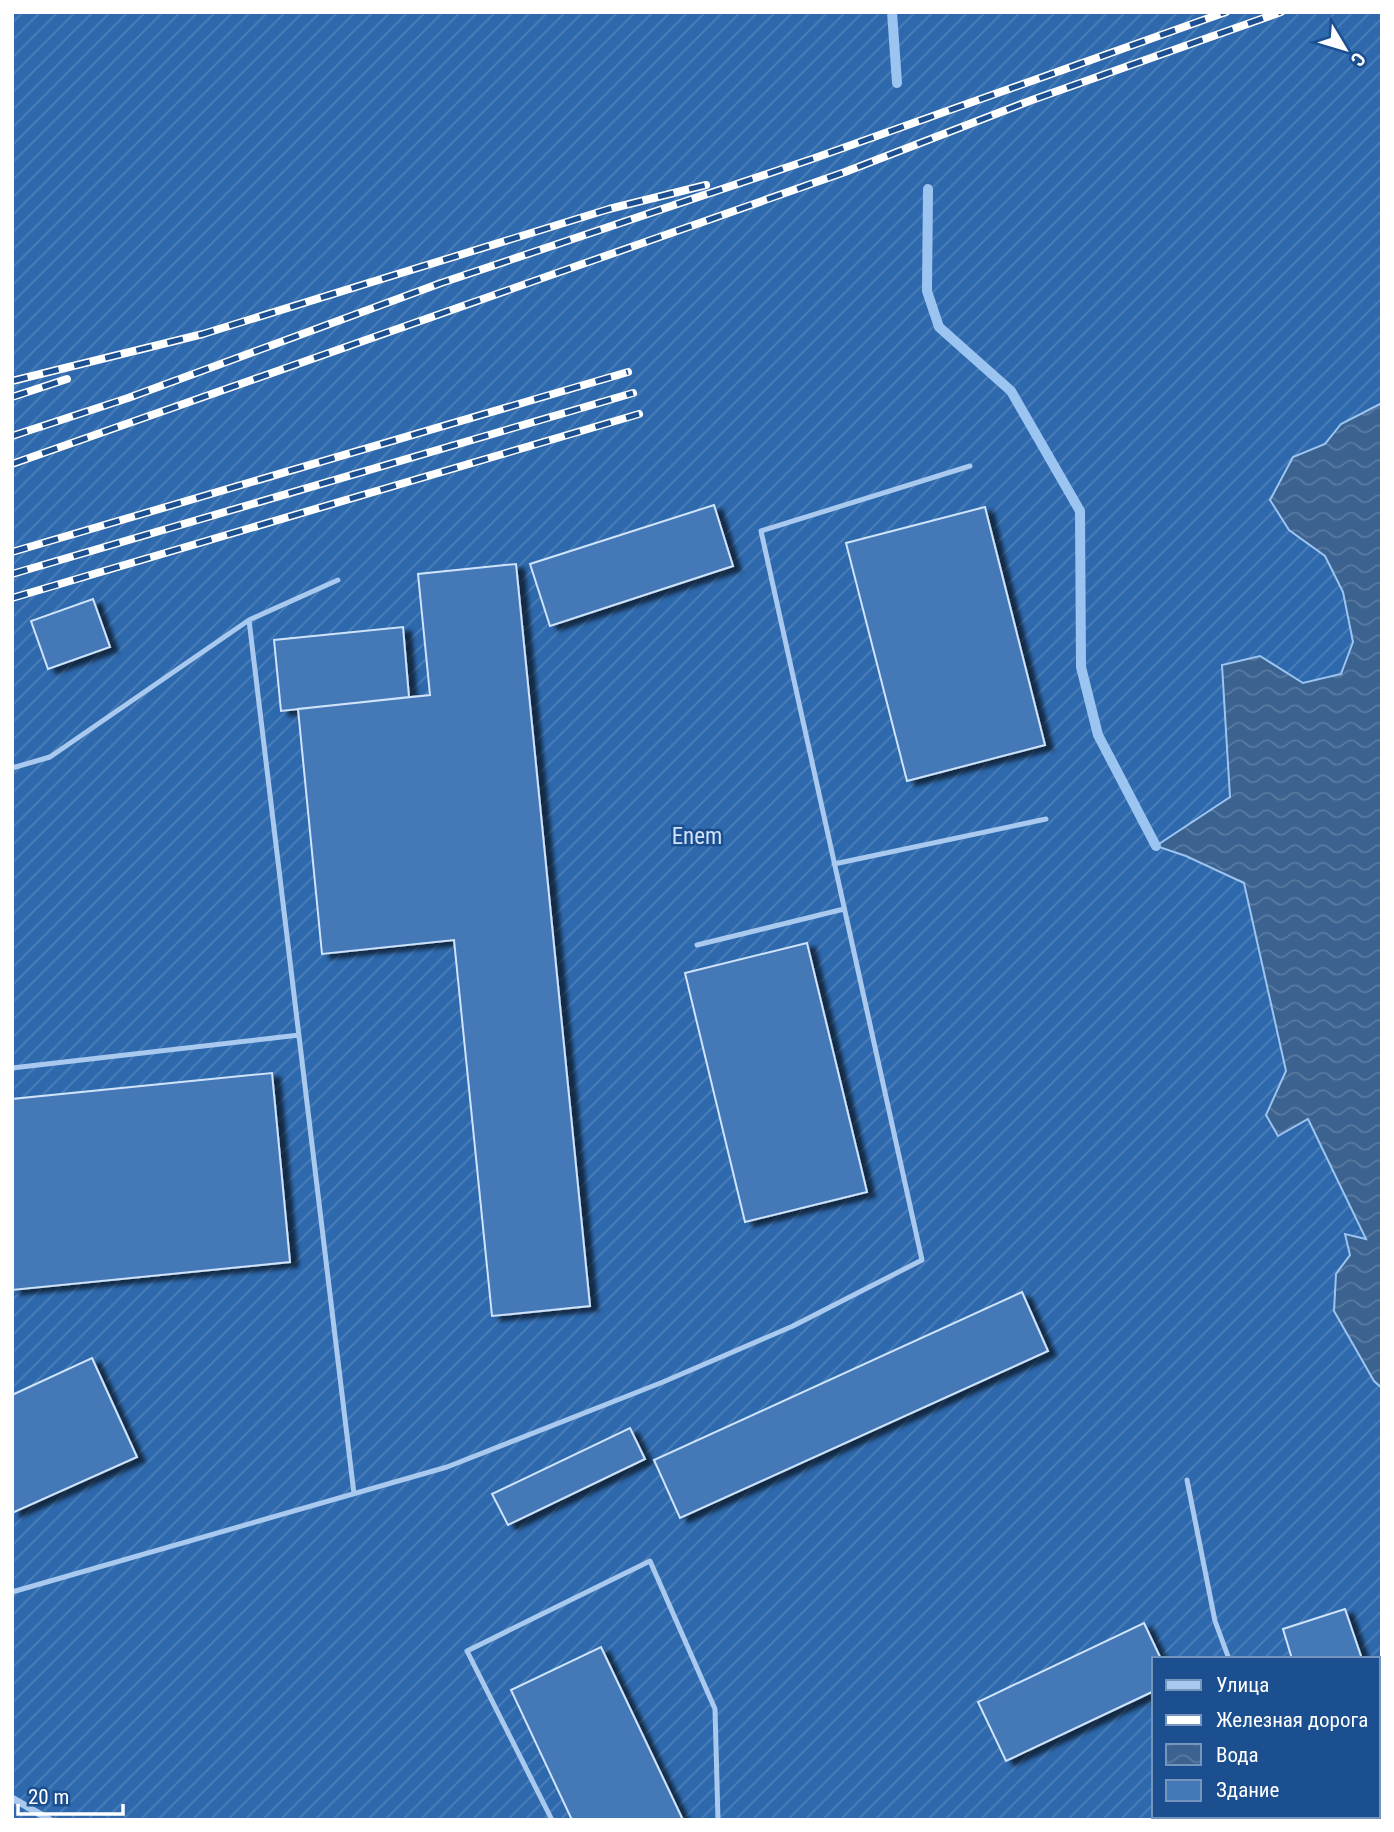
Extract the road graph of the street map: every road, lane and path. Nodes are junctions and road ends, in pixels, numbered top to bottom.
1 (970, 466) dead end
2 (338, 580) dead end
3 (249, 620) junction
4 (12, 768) edge
5 (1046, 819) dead end
6 (834, 864) junction
7 (845, 909) junction
8 (697, 945) dead end
9 (299, 1035) junction
10 (12, 1068) edge
11 (1187, 1480) dead end
12 (354, 1494) junction
13 (12, 1592) edge
14 (1228, 1657) edge
15 (12, 1798) edge
16 (50, 1820) edge
17 (552, 1820) edge
18 (718, 1820) edge

1 - 6 lane
2 - 3 lane
3 - 4 lane
3 - 9 lane
5 - 6 lane
6 - 7 lane
7 - 8 lane
7 - 12 lane
9 - 10 lane
9 - 12 lane
11 - 14 lane
12 - 13 lane
15 - 16 street
17 - 18 lane

